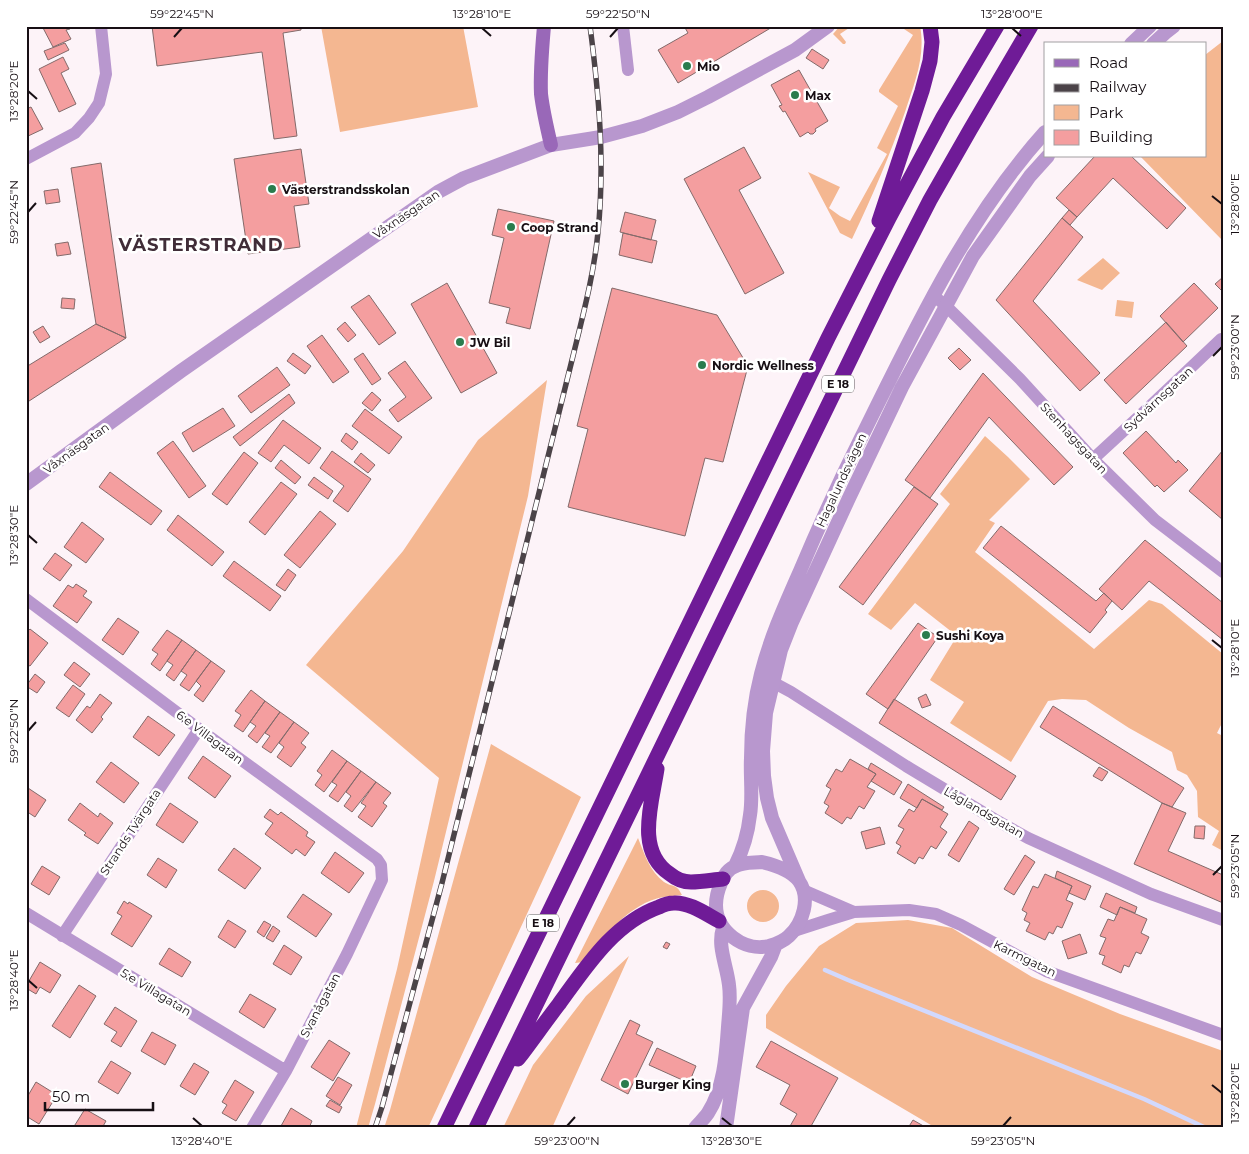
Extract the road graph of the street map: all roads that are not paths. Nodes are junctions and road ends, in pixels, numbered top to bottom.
1 (101, 26) edge
2 (544, 26) edge
3 (623, 26) edge
4 (828, 26) edge
5 (930, 26) edge
6 (997, 26) edge
7 (1031, 26) edge
8 (1150, 26) edge
9 (1174, 26) edge
10 (1133, 42) edge
11 (1155, 42) edge
12 (628, 70) dead end
13 (1044, 133) edge
14 (551, 145) junction
15 (26, 158) edge
16 (1046, 158) edge
17 (864, 265) junction
18 (933, 295) junction
19 (946, 306) junction
20 (1223, 340) edge
21 (1093, 459) junction
22 (26, 484) edge
23 (1223, 572) edge
24 (26, 599) edge
25 (767, 679) junction
26 (199, 729) junction
27 (660, 751) junction
28 (735, 866) junction
29 (722, 879) junction
30 (382, 880) joint
31 (801, 886) junction
32 (854, 912) junction
33 (26, 913) edge
34 (1223, 920) edge
35 (721, 924) junction
36 (794, 931) junction
37 (62, 936) junction
38 (776, 944) junction
39 (1223, 1035) edge
40 (286, 1070) junction
41 (495, 1090) junction
42 (252, 1128) edge
43 (444, 1128) edge
44 (476, 1128) edge
45 (695, 1128) edge
46 (726, 1128) edge

1 - 15 street
2 - 14 main road
3 - 12 street
4 - 14 street, Våxnäsgatan
5 - 17 highway
6 - 17 highway, E 18
7 - 27 highway, E 18
8 - 10 street
9 - 11 street
13 - 18 street, Hagalundsvägen
14 - 22 street, Våxnäsgatan
16 - 19 street, Hagalundsvägen
17 - 43 highway, E 18
18 - 19 street, Stenhagsgatan
18 - 25 street, Hagalundsvägen
19 - 21 street, Stenhagsgatan
19 - 25 street, Hagalundsvägen
20 - 21 street, Sydvärnsgatan
21 - 23 street, Stenhagsgatan
24 - 26 street, 6:e Villagatan
25 - 28 street, Hagalundsvägen
25 - 31 street, Hagalundsvägen
25 - 34 street, Låglandsgatan
26 - 30 street, 6:e Villagatan
26 - 37 street, Strands Tvärgata
27 - 29 highway
27 - 41 highway, E 18
28 - 29 street, Hagalundsvägen
28 - 31 street
29 - 35 street
30 - 40 street, Svanågatan
31 - 32 street, Karmgatan
31 - 36 street, Hagalundsvägen
32 - 36 street, Karmgatan
32 - 39 street, Karmgatan
33 - 37 street, 5:e Villagatan
35 - 38 street
35 - 41 highway
35 - 45 street
36 - 38 street, Hagalundsvägen
37 - 40 street, 5:e Villagatan
38 - 46 street, Hagalundsvägen
40 - 42 street, Svanågatan
41 - 44 highway, E 18

